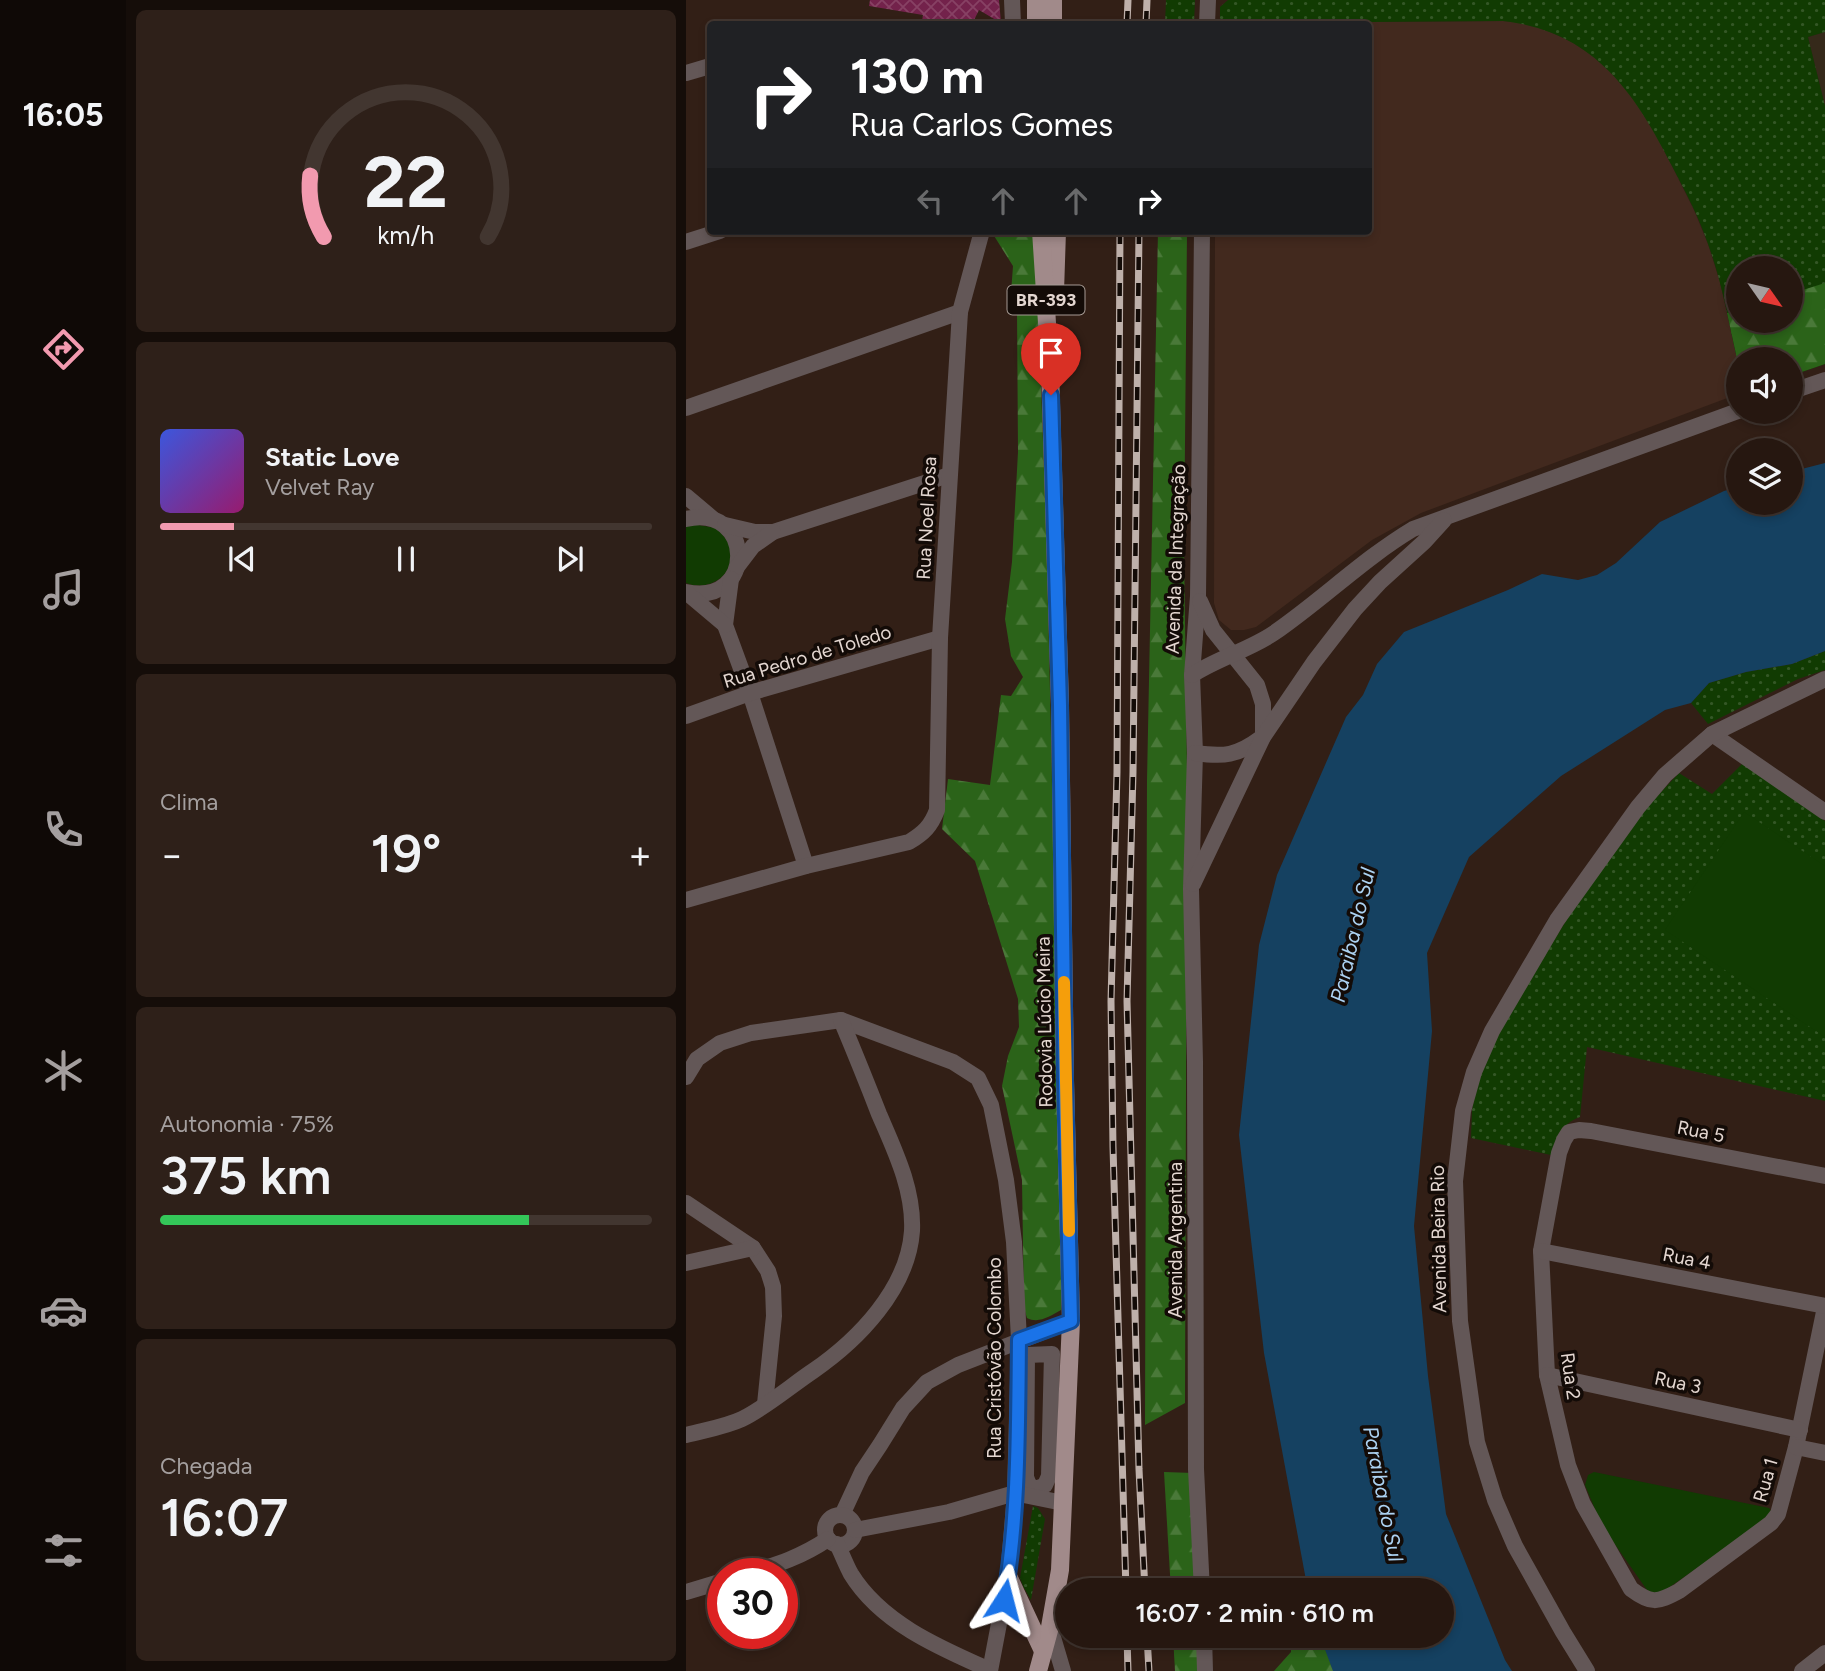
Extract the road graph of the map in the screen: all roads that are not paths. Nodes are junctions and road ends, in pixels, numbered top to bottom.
1 (1012, 0) edge
2 (1037, 0) edge
3 (1053, 0) edge
4 (1208, 0) edge
5 (1013, 21) edge
6 (1037, 21) edge
7 (1053, 21) edge
8 (1207, 21) edge
9 (707, 67) edge
10 (686, 73) edge
11 (708, 235) edge
12 (981, 235) edge
13 (1041, 235) edge
14 (1057, 235) edge
15 (1202, 235) edge
16 (686, 242) edge
17 (960, 312) junction
18 (1050, 369) junction
19 (1825, 380) edge
20 (1803, 387) edge
21 (686, 408) edge
22 (1726, 415) edge
23 (949, 475) junction
24 (686, 496) edge
25 (1445, 518) junction
26 (686, 519) edge
27 (719, 522) junction
28 (773, 531) junction
29 (734, 573) junction
30 (686, 592) edge
31 (1198, 596) junction
32 (725, 625) junction
33 (940, 638) junction
34 (1232, 655) junction
35 (1192, 675) junction
36 (1825, 679) edge
37 (750, 694) junction
38 (686, 716) edge
39 (1712, 734) junction
40 (1263, 737) junction
41 (1195, 752) junction
42 (1825, 812) edge
43 (806, 866) junction
44 (1191, 889) junction
45 (686, 900) edge
46 (841, 1020) junction
47 (686, 1077) edge
48 (1569, 1132) joint
49 (1825, 1176) edge
50 (686, 1203) edge
51 (753, 1248) junction
52 (1541, 1251) junction
53 (686, 1262) edge
54 (1825, 1306) edge
55 (1071, 1321) junction
56 (1019, 1340) junction
57 (1052, 1354) joint
58 (1547, 1375) junction
59 (765, 1404) junction
60 (1800, 1430) junction
61 (686, 1435) edge
62 (1796, 1447) junction
63 (1825, 1453) edge
64 (1015, 1493) junction
65 (1063, 1503) junction
66 (842, 1515) junction
67 (855, 1530) junction
68 (832, 1542) junction
69 (795, 1558) edge
70 (1008, 1576) junction
71 (1201, 1578) edge
72 (707, 1586) edge
73 (686, 1592) edge
74 (1653, 1602) joint
75 (1050, 1627) junction
76 (1204, 1648) edge
77 (1044, 1651) junction
78 (1825, 1653) edge
79 (990, 1671) edge
80 (1038, 1671) edge
81 (1063, 1671) edge
82 (1205, 1671) edge
83 (1587, 1671) edge
84 (1802, 1671) edge

1 - 5 street
2 - 6 main road
3 - 7 main road
4 - 8 street
9 - 10 street
11 - 16 street
12 - 17 street, Rua Noel Rosa
13 - 18 main road, Rodovia Lúcio Meira / BR-393
14 - 18 main road, Rodovia Lúcio Meira / BR-393
15 - 31 street, Avenida da Integração
17 - 21 street
17 - 23 street, Rua Noel Rosa
18 - 55 main road, Rodovia Lúcio Meira / BR-393
19 - 20 street
22 - 25 street
23 - 28 street
23 - 33 street, Rua Noel Rosa
24 - 27 street
25 - 34 street
25 - 40 street
26 - 27 street
27 - 28 street
27 - 29 street
28 - 29 street
29 - 30 street
29 - 32 street
30 - 32 street
31 - 34 street
31 - 35 street, Avenida da Integração
32 - 37 street
33 - 37 street, Rua Pedro de Toledo
33 - 43 street, Rua Noel Rosa
34 - 35 street
34 - 40 street
35 - 41 street, Avenida da Integração
36 - 39 street, Avenida Beira Rio
37 - 38 street, Rua Pedro de Toledo
37 - 43 street
39 - 42 street
39 - 83 street, Avenida Beira Rio
40 - 41 street
40 - 44 street
41 - 44 street, Avenida da Integração
43 - 45 street
44 - 71 street, Avenida Argentina
46 - 47 street, Rua Cristóvão Colombo
46 - 56 street, Rua Cristóvão Colombo
46 - 59 street
48 - 49 street, Rua 5
48 - 52 street, Rua 2
50 - 51 street
51 - 53 street
51 - 59 street
52 - 54 street, Rua 4
52 - 58 street, Rua 2
54 - 60 street, Rua 1
55 - 56 street
55 - 65 main road, Rodovia Lúcio Meira / BR-393
56 - 64 street, Rua Cristóvão Colombo
56 - 66 street
57 - 57 street
58 - 60 street, Rua 3
58 - 74 street, Rua 2
59 - 61 street
60 - 62 street, Rua 1
62 - 63 street
62 - 74 street, Rua 1
64 - 65 street
64 - 67 street
64 - 70 street, Rua Cristóvão Colombo
65 - 75 main road, Rodovia Lúcio Meira / BR-393
66 - 67 street
66 - 68 street
67 - 68 street
68 - 69 street
68 - 79 street
70 - 77 main road
70 - 79 street, Rua Cristóvão Colombo
72 - 73 street
75 - 77 main road, Rodovia Lúcio Meira / BR-393
75 - 81 street
76 - 82 street
77 - 80 main road, Rodovia Lúcio Meira / BR-393
78 - 84 street

